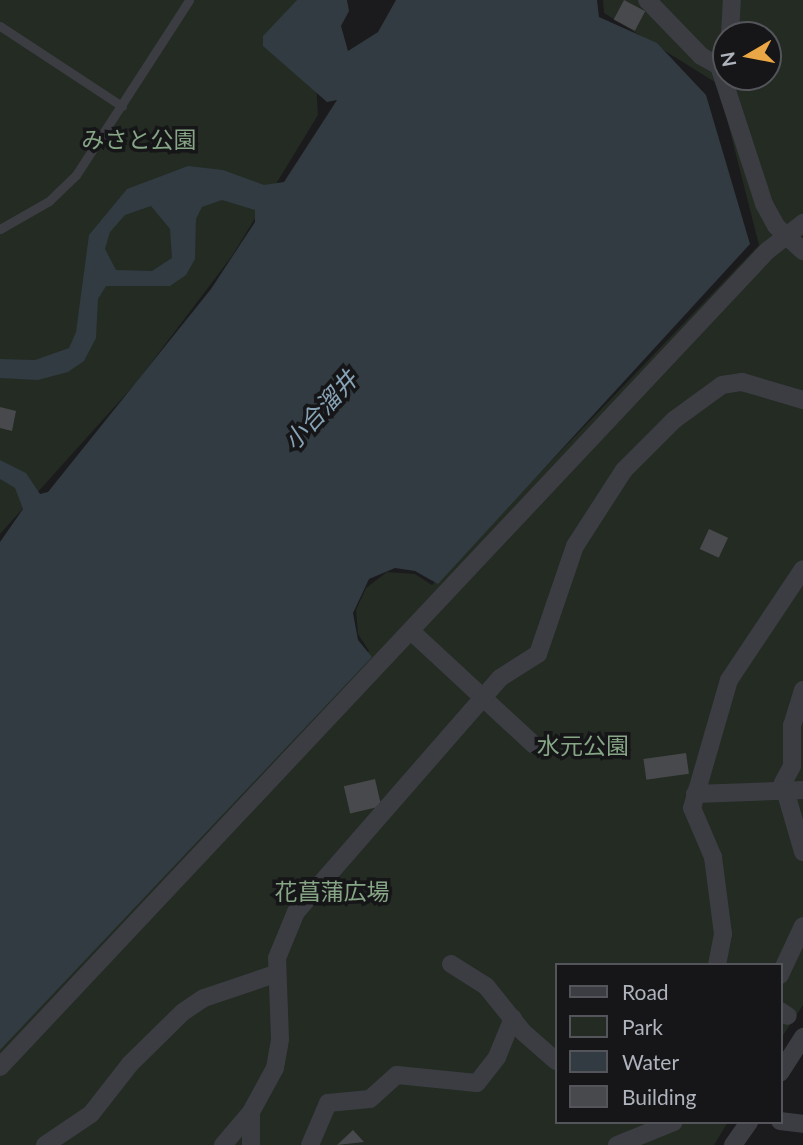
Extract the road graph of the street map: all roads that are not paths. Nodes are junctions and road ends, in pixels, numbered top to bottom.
1 (189, 0) edge
2 (647, 0) edge
3 (732, 0) edge
4 (731, 21) edge
5 (0, 26) edge
6 (712, 58) edge
7 (731, 91) edge
8 (122, 106) junction
9 (803, 223) edge
10 (0, 229) edge
11 (787, 236) junction
12 (803, 251) edge
13 (803, 400) edge
14 (803, 569) edge
15 (411, 631) junction
16 (803, 690) edge
17 (487, 699) junction
18 (534, 746) dead end
19 (784, 790) junction
20 (803, 790) edge
21 (695, 794) junction
22 (803, 852) edge
23 (803, 926) edge
24 (718, 963) edge
25 (450, 964) dead end
26 (782, 971) edge
27 (275, 974) junction
28 (513, 1018) junction
29 (803, 1037) edge
30 (554, 1059) edge
31 (0, 1068) edge
32 (782, 1070) edge
33 (251, 1112) junction
34 (782, 1121) edge
35 (669, 1124) edge
36 (748, 1124) edge
37 (803, 1124) edge
38 (45, 1145) edge
39 (223, 1145) edge
40 (251, 1145) edge
41 (310, 1145) edge
42 (617, 1145) edge
43 (733, 1145) edge

1 - 8 lane
2 - 6 street
3 - 4 street
5 - 8 lane
7 - 11 street
8 - 10 lane
9 - 11 street
11 - 12 street
11 - 15 street
13 - 17 street
14 - 21 street
15 - 17 street
15 - 31 street
16 - 19 street
17 - 18 street
17 - 27 street
19 - 20 street
19 - 21 street
19 - 22 street
21 - 24 street
23 - 26 street
25 - 28 street
27 - 33 street
27 - 38 street
28 - 30 street
28 - 41 street
29 - 32 street
33 - 39 street
33 - 40 street
34 - 37 street
35 - 42 street
36 - 43 street

